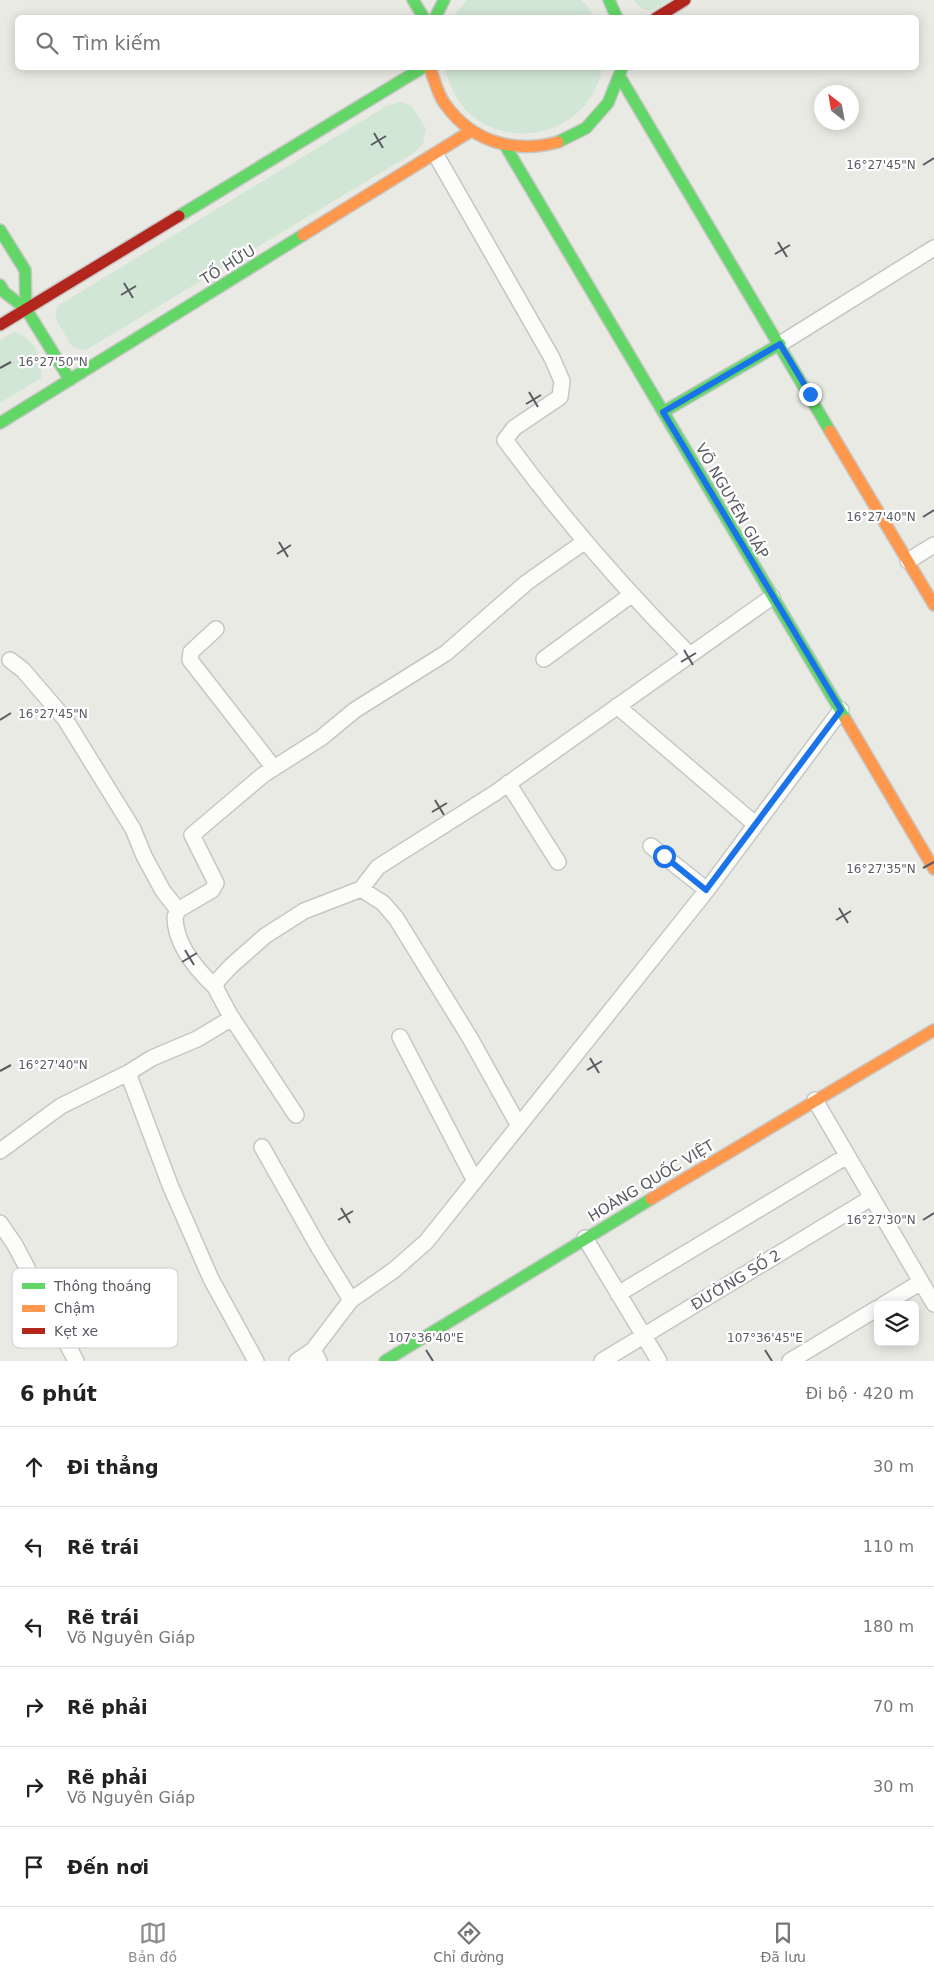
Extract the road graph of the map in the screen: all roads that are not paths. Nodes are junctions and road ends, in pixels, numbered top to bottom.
1 (413, 0) edge
2 (444, 0) edge
3 (609, 0) edge
4 (685, 0) edge
5 (422, 15) edge
6 (436, 15) edge
7 (616, 15) edge
8 (661, 15) edge
9 (419, 70) edge
10 (431, 70) edge
11 (621, 72) edge
12 (471, 132) junction
13 (506, 147) junction
14 (436, 155) junction
15 (0, 230) edge
16 (934, 248) edge
17 (0, 284) edge
18 (26, 309) junction
19 (0, 325) edge
20 (780, 344) junction
21 (70, 380) junction
22 (663, 412) junction
23 (0, 423) edge
24 (584, 542) junction
25 (934, 546) edge
26 (908, 561) junction
27 (631, 595) junction
28 (772, 597) junction
29 (934, 605) edge
30 (216, 629) dead end
31 (688, 654) junction
32 (544, 659) dead end
33 (10, 660) dead end
34 (617, 706) junction
35 (841, 710) junction
36 (274, 768) junction
37 (508, 783) junction
38 (756, 824) junction
39 (652, 846) dead end
40 (558, 862) dead end
41 (934, 869) edge
42 (360, 889) junction
43 (706, 890) junction
44 (178, 910) junction
45 (214, 987) junction
46 (230, 1015) junction
47 (934, 1030) edge
48 (400, 1036) dead end
49 (128, 1073) junction
50 (815, 1100) junction
51 (296, 1115) dead end
52 (519, 1126) junction
53 (262, 1147) dead end
54 (0, 1151) edge
55 (846, 1156) junction
56 (475, 1181) junction
57 (871, 1198) junction
58 (0, 1222) edge
59 (586, 1238) junction
60 (26, 1268) edge
61 (920, 1282) junction
62 (618, 1294) junction
63 (351, 1300) junction
64 (889, 1301) edge
65 (934, 1304) edge
66 (874, 1310) edge
67 (643, 1336) junction
68 (69, 1348) edge
69 (316, 1356) edge
70 (76, 1361) edge
71 (256, 1361) edge
72 (297, 1361) edge
73 (385, 1361) edge
74 (602, 1361) edge
75 (659, 1361) edge
76 (790, 1361) edge

1 - 5 street
2 - 6 street
3 - 7 street
4 - 8 street
9 - 18 street
10 - 12 street
11 - 13 street
11 - 20 street
12 - 13 street
12 - 14 street, TỐ HỮU
13 - 22 street, VÕ NGUYÊN GIÁP
14 - 21 street, TỐ HỮU
14 - 24 street
15 - 18 street
16 - 20 street
17 - 18 street
18 - 19 street
18 - 21 street
20 - 22 street
20 - 26 street
21 - 23 street, TỐ HỮU
22 - 28 street, VÕ NGUYÊN GIÁP
24 - 27 street
24 - 36 street
25 - 26 street
26 - 29 street
27 - 31 street
27 - 32 street
28 - 31 street
28 - 35 street, VÕ NGUYÊN GIÁP
30 - 36 street
31 - 34 street
33 - 44 street
34 - 37 street
34 - 38 street
35 - 38 street
35 - 41 street, VÕ NGUYÊN GIÁP
36 - 44 street
37 - 40 street
37 - 42 street
38 - 43 street
39 - 43 street
42 - 45 street
42 - 52 street
43 - 52 street
44 - 45 street
45 - 46 street
46 - 49 street
46 - 51 street
47 - 50 street, HOÀNG QUỐC VIỆT
48 - 56 street
49 - 54 street
49 - 71 street
50 - 55 street
50 - 59 street, HOÀNG QUỐC VIỆT
52 - 56 street
53 - 63 street
55 - 57 street
55 - 62 street
56 - 63 street
57 - 61 street
57 - 67 street, ĐƯỜNG SỐ 2
58 - 60 street
59 - 62 street
59 - 73 street, HOÀNG QUỐC VIỆT
61 - 64 street
61 - 65 street
62 - 67 street
63 - 69 street
66 - 76 street
67 - 74 street, ĐƯỜNG SỐ 2
67 - 75 street
68 - 70 street
69 - 72 street

